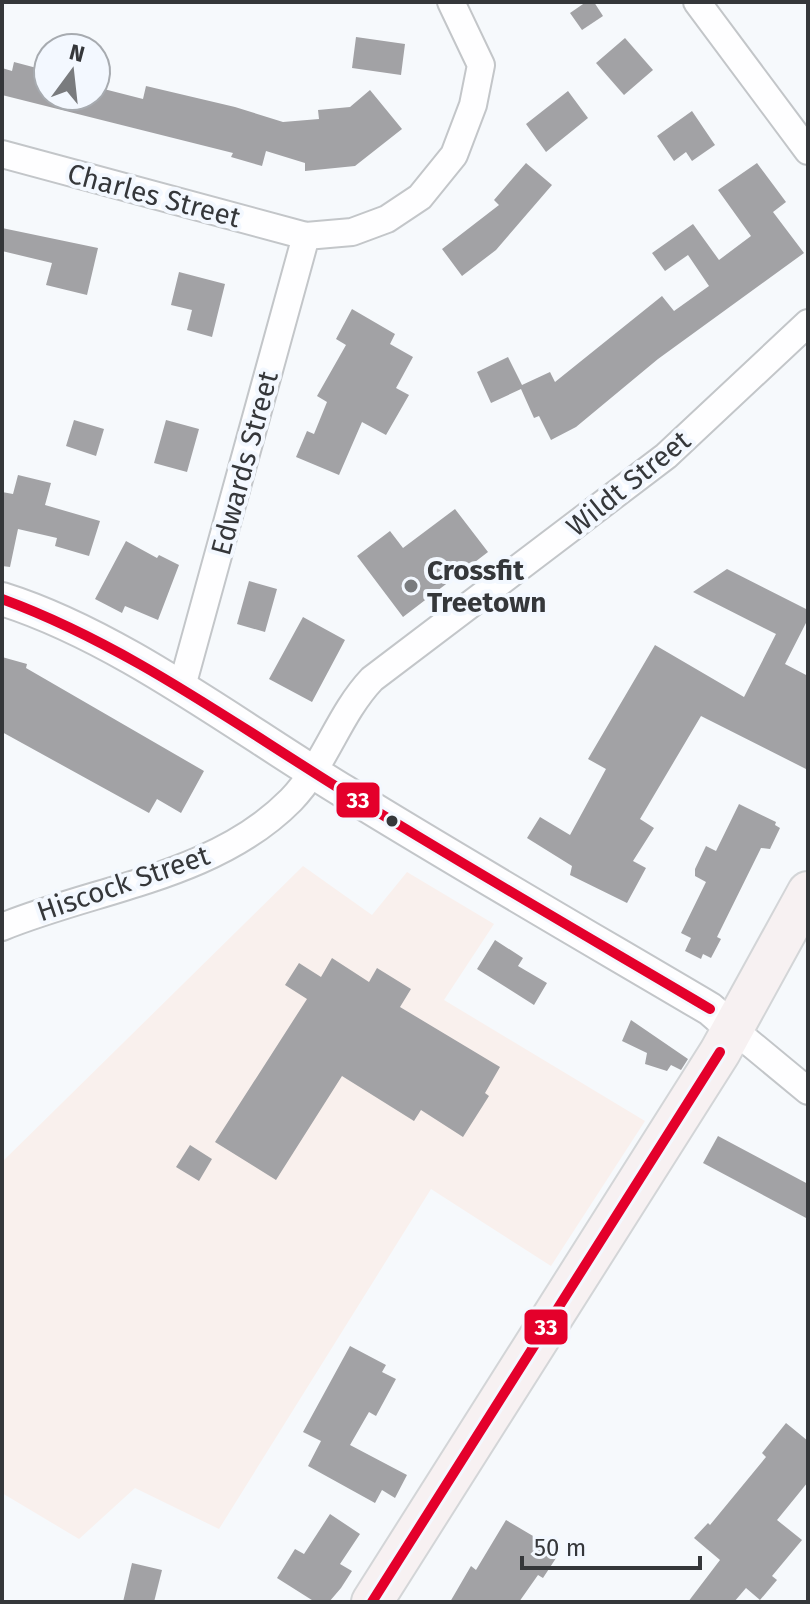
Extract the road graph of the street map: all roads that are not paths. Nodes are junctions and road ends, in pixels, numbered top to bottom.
1 (451, 2) edge
2 (697, 2) edge
3 (808, 151) edge
4 (2, 154) edge
5 (306, 236) junction
6 (808, 323) edge
7 (2, 599) edge
8 (181, 690) junction
9 (312, 772) junction
10 (808, 892) edge
11 (2, 927) edge
12 (733, 1029) junction
13 (808, 1091) edge
14 (372, 1602) edge

1 - 5 street
2 - 3 street
4 - 5 street, Charles Street
5 - 8 street, Edwards Street
6 - 9 street, Wildt Street
7 - 8 street
8 - 9 street
9 - 11 street, Hiscock Street
9 - 12 street
10 - 12 main road
12 - 13 street
12 - 14 main road

